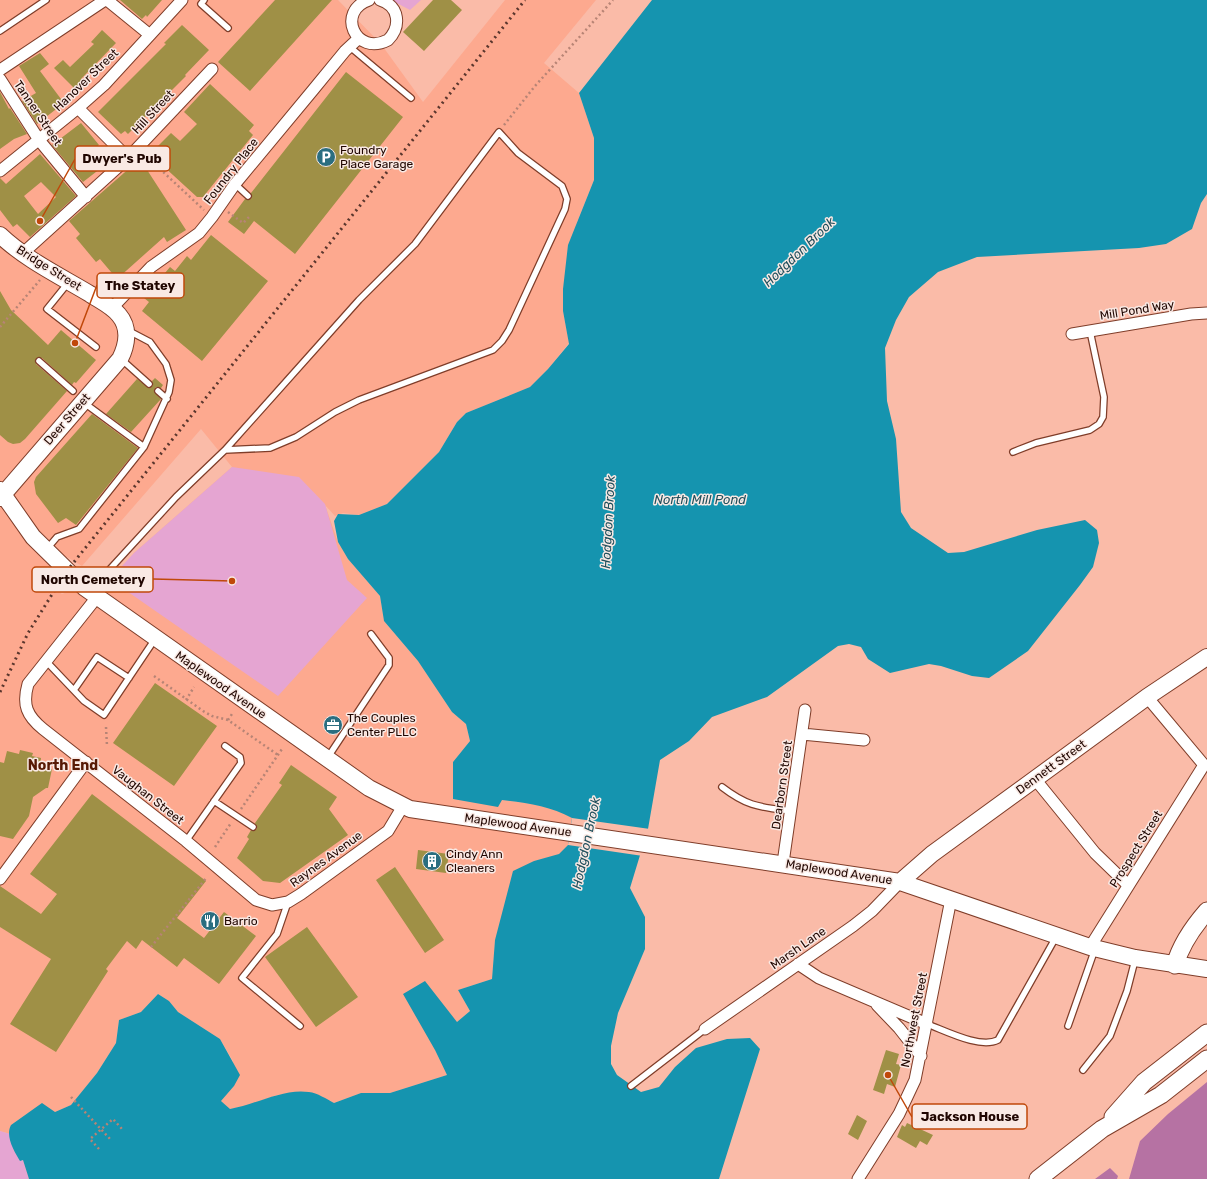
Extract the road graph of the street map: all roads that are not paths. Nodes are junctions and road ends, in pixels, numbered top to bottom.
1 (46, 0) edge
2 (106, 0) edge
3 (182, 0) edge
4 (204, 0) edge
5 (369, 0) edge
6 (380, 0) edge
7 (228, 28) dead end
8 (0, 31) edge
9 (150, 35) junction
10 (359, 38) junction
11 (350, 46) junction
12 (212, 69) dead end
13 (0, 70) edge
14 (0, 79) edge
15 (411, 98) dead end
16 (78, 108) junction
17 (39, 140) junction
18 (128, 158) junction
19 (0, 170) edge
20 (235, 184) junction
21 (248, 196) dead end
22 (86, 197) junction
23 (0, 235) edge
24 (23, 253) junction
25 (69, 281) junction
26 (112, 308) junction
27 (1207, 313) edge
28 (1090, 331) junction
29 (126, 332) junction
30 (1072, 334) dead end
31 (96, 348) dead end
32 (120, 358) junction
33 (39, 361) dead end
34 (149, 384) dead end
35 (158, 392) dead end
36 (78, 396) junction
37 (167, 399) junction
38 (144, 447) junction
39 (225, 450) junction
40 (1013, 452) dead end
41 (1, 494) edge
42 (45, 551) junction
43 (97, 597) junction
44 (371, 634) dead end
45 (155, 638) junction
46 (1207, 657) edge
47 (45, 660) junction
48 (129, 678) junction
49 (74, 690) junction
50 (1147, 697) junction
51 (805, 710) dead end
52 (802, 734) junction
53 (864, 740) dead end
54 (225, 746) dead end
55 (327, 759) junction
56 (86, 762) junction
57 (1034, 779) junction
58 (722, 787) dead end
59 (214, 800) junction
60 (403, 806) junction
61 (792, 811) junction
62 (253, 826) dead end
63 (186, 841) junction
64 (783, 863) junction
65 (0, 879) edge
66 (232, 882) joint
67 (900, 882) junction
68 (1128, 885) junction
69 (951, 899) junction
70 (288, 902) junction
71 (1207, 911) edge
72 (1056, 936) junction
73 (1093, 948) junction
74 (1135, 958) junction
75 (798, 964) junction
76 (1175, 965) junction
77 (1207, 969) edge
78 (874, 1002) junction
79 (927, 1024) junction
80 (300, 1026) dead end
81 (1068, 1026) dead end
82 (705, 1029) joint
83 (1207, 1033) edge
84 (921, 1056) junction
85 (1207, 1059) edge
86 (1083, 1070) dead end
87 (631, 1086) dead end
88 (1102, 1129) junction
89 (858, 1179) edge
90 (1038, 1179) edge

1 - 8 lane
2 - 9 street
2 - 13 street
3 - 9 street, Hanover Street
4 - 7 lane
5 - 10 street
6 - 10 street
9 - 16 street, Hanover Street
10 - 11 street, Foundry Place
11 - 15 lane
11 - 20 street, Foundry Place
12 - 18 street, Hill Street
14 - 17 street, Tanner Street
16 - 17 street, Hanover Street
16 - 18 street
17 - 19 street, Hanover Street
17 - 22 street, Tanner Street
18 - 22 street, Hill Street
20 - 21 lane
20 - 26 street, Foundry Place
22 - 24 street, Hill Street
23 - 24 street, Bridge Street
24 - 25 street, Bridge Street
25 - 26 street, Bridge Street
25 - 31 lane
26 - 29 street, Bridge Street
27 - 28 street, Mill Pond Way
28 - 30 street, Mill Pond Way
28 - 40 lane
29 - 32 street, Deer Street
29 - 37 lane
32 - 34 lane
32 - 36 street, Deer Street
33 - 36 lane
35 - 37 lane
36 - 38 lane
36 - 41 street, Deer Street
37 - 38 lane
38 - 42 lane
39 - 39 lane
39 - 43 lane
41 - 42 street, Maplewood Avenue
42 - 43 street, Maplewood Avenue
43 - 45 street, Maplewood Avenue
43 - 47 street, Vaughan Street
44 - 55 lane
45 - 48 lane
45 - 55 street, Maplewood Avenue
46 - 50 street, Dennett Street
47 - 49 lane
47 - 56 street, Vaughan Street
48 - 49 lane
48 - 49 lane
50 - 57 street, Dennett Street
50 - 68 street, Prospect Street
51 - 52 street, Dearborn Street
52 - 53 street
52 - 61 street, Dearborn Street
54 - 59 lane
55 - 60 street, Maplewood Avenue
56 - 63 street, Vaughan Street
56 - 65 street
57 - 67 street, Dennett Street
57 - 68 street
58 - 61 lane
59 - 62 lane
59 - 63 lane
60 - 64 street, Maplewood Avenue
60 - 70 street, Raynes Avenue
61 - 64 street, Dearborn Street
63 - 66 street, Vaughan Street
64 - 67 street, Maplewood Avenue
66 - 70 street, Raynes Avenue
67 - 69 street, Maplewood Avenue
67 - 75 street, Marsh Lane
68 - 73 street, Prospect Street
69 - 72 street, Maplewood Avenue
69 - 79 street, Northwest Street
70 - 80 lane
71 - 76 main road
72 - 73 street, Maplewood Avenue
72 - 79 lane
73 - 74 street, Maplewood Avenue
73 - 81 lane
74 - 76 street, Maplewood Avenue
74 - 86 lane
75 - 78 street
75 - 82 street, Marsh Lane
76 - 77 street, Maplewood Avenue
78 - 79 street
78 - 84 street
79 - 84 street, Northwest Street
82 - 87 lane
83 - 88 main road
84 - 89 street, Northwest Street
85 - 88 main road
88 - 90 main road

